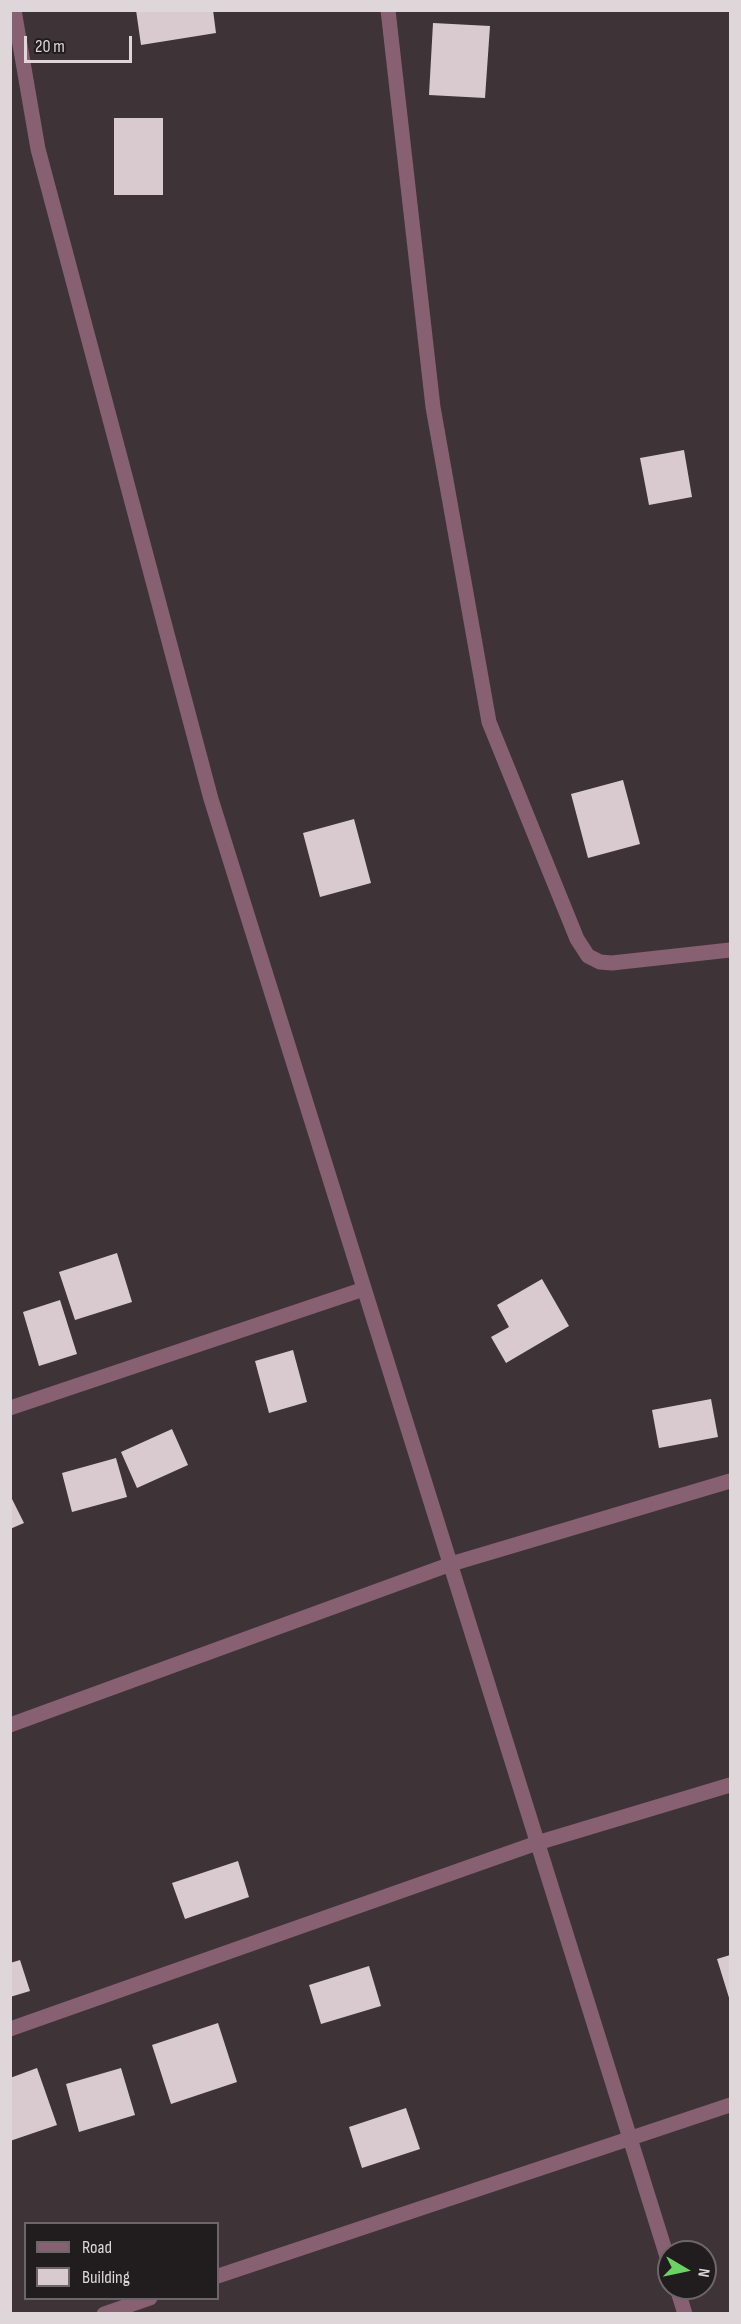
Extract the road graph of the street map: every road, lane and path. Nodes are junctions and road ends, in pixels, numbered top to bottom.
1 (14, 10) edge
2 (388, 10) edge
3 (730, 950) edge
4 (364, 1289) junction
5 (10, 1408) edge
6 (730, 1481) edge
7 (450, 1564) junction
8 (10, 1725) edge
9 (730, 1785) edge
10 (537, 1843) junction
11 (10, 2029) edge
12 (730, 2105) edge
13 (630, 2140) junction
14 (662, 2240) edge
15 (219, 2276) edge
16 (144, 2300) edge
17 (104, 2313) edge

1 - 4 street
2 - 3 street
4 - 5 street
4 - 7 street
6 - 7 street
7 - 8 street
7 - 10 street
9 - 10 street
10 - 11 street
10 - 13 street
12 - 13 street
13 - 14 street
13 - 15 street
16 - 17 street

